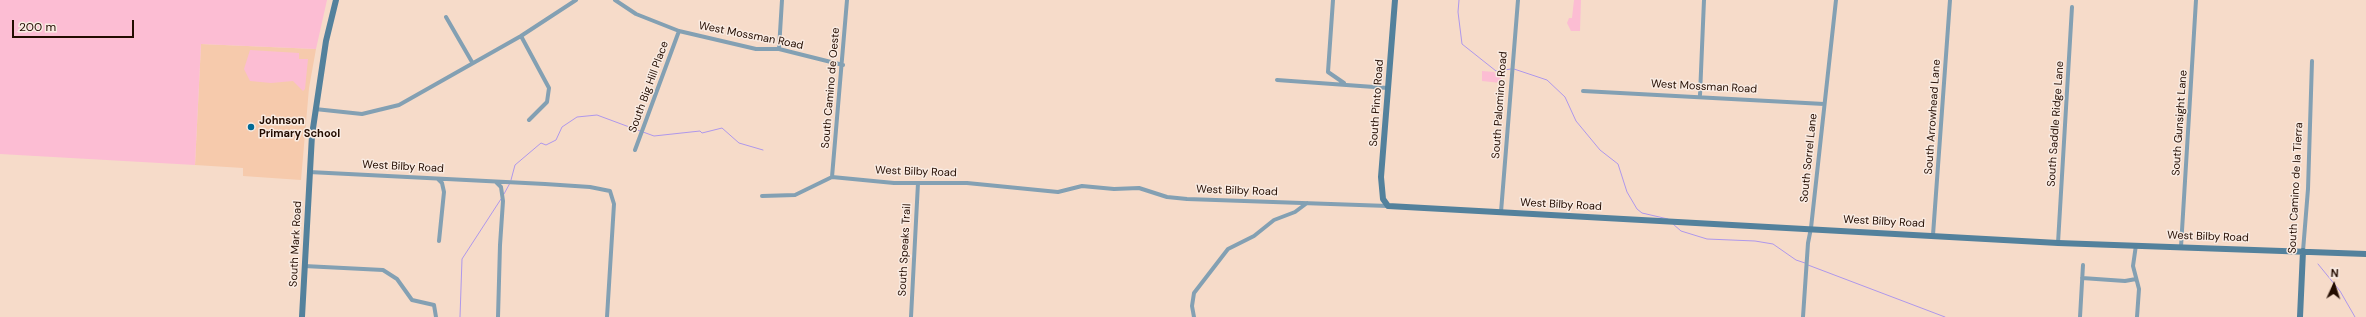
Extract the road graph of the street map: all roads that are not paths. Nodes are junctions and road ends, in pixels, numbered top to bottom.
1 (336, 0) edge
2 (576, 0) edge
3 (615, 0) edge
4 (782, 0) edge
5 (847, 0) edge
6 (1333, 0) edge
7 (1395, 0) edge
8 (1518, 0) edge
9 (1704, 0) edge
10 (1836, 0) edge
11 (1950, 0) edge
12 (2196, 0) edge
13 (2072, 7) dead end
14 (446, 17) dead end
15 (679, 31) junction
16 (521, 36) junction
17 (779, 50) junction
18 (2312, 61) dead end
19 (472, 62) junction
20 (843, 64) junction
21 (1277, 80) dead end
22 (1347, 85) junction
23 (1388, 88) junction
24 (1583, 90) dead end
25 (1700, 95) junction
26 (1824, 104) junction
27 (315, 109) junction
28 (529, 120) dead end
29 (635, 150) dead end
30 (310, 172) junction
31 (832, 177) junction
32 (438, 179) junction
33 (496, 182) junction
34 (918, 183) junction
35 (762, 196) dead end
36 (1307, 203) junction
37 (1388, 206) junction
38 (1501, 212) junction
39 (1811, 228) junction
40 (1933, 235) junction
41 (439, 241) dead end
42 (2058, 242) junction
43 (2136, 245) junction
44 (2181, 247) junction
45 (2303, 251) junction
46 (2366, 254) edge
47 (2083, 265) dead end
48 (304, 266) junction
49 (2082, 278) junction
50 (2136, 279) junction
51 (302, 317) edge
52 (436, 317) edge
53 (498, 317) edge
54 (607, 317) edge
55 (911, 317) edge
56 (1194, 317) edge
57 (1803, 317) edge
58 (2080, 317) edge
59 (2137, 317) edge
60 (2300, 317) edge

1 - 27 street, South Mark Road
2 - 16 street
3 - 15 street, West Mossman Road
4 - 17 street
5 - 20 street, South Camino de Oeste
6 - 22 street
7 - 23 street, South Pinto Road
8 - 38 street, South Palomino Road
9 - 25 street
10 - 26 street, South Sorrel Lane
11 - 40 street, South Arrowhead Lane
12 - 44 street, South Gunsight Lane
13 - 42 street, South Saddle Ridge Lane
14 - 19 street
15 - 17 street, West Mossman Road
15 - 29 street, South Big Hill Place
16 - 19 street
16 - 28 street
17 - 20 street, West Mossman Road
18 - 45 street, South Camino de la Tierra
19 - 27 street
20 - 31 street, South Camino de Oeste
21 - 22 street
22 - 23 street
23 - 37 street, South Pinto Road
24 - 25 street, West Mossman Road
25 - 26 street, West Mossman Road
26 - 39 street, South Sorrel Lane
27 - 30 street, South Mark Road
30 - 32 street, West Bilby Road
30 - 48 street, South Mark Road
31 - 34 street, West Bilby Road
31 - 35 street, West Bilby Road
32 - 33 street, West Bilby Road
32 - 41 street
33 - 53 street
33 - 54 street, West Bilby Road
34 - 36 street, West Bilby Road
34 - 55 street, South Speaks Trail
36 - 37 street, West Bilby Road
36 - 56 street
37 - 38 street, West Bilby Road
38 - 39 street, West Bilby Road
39 - 40 street, West Bilby Road
39 - 57 street, South Sorrel Lane
40 - 42 street, West Bilby Road
42 - 43 street, West Bilby Road
43 - 44 street, West Bilby Road
43 - 50 street
44 - 45 street, West Bilby Road
45 - 46 street, West Bilby Road
45 - 60 street, South Camino de la Tierra
47 - 49 street
48 - 51 street, South Mark Road
48 - 52 street
49 - 50 street
49 - 58 street
50 - 59 street

